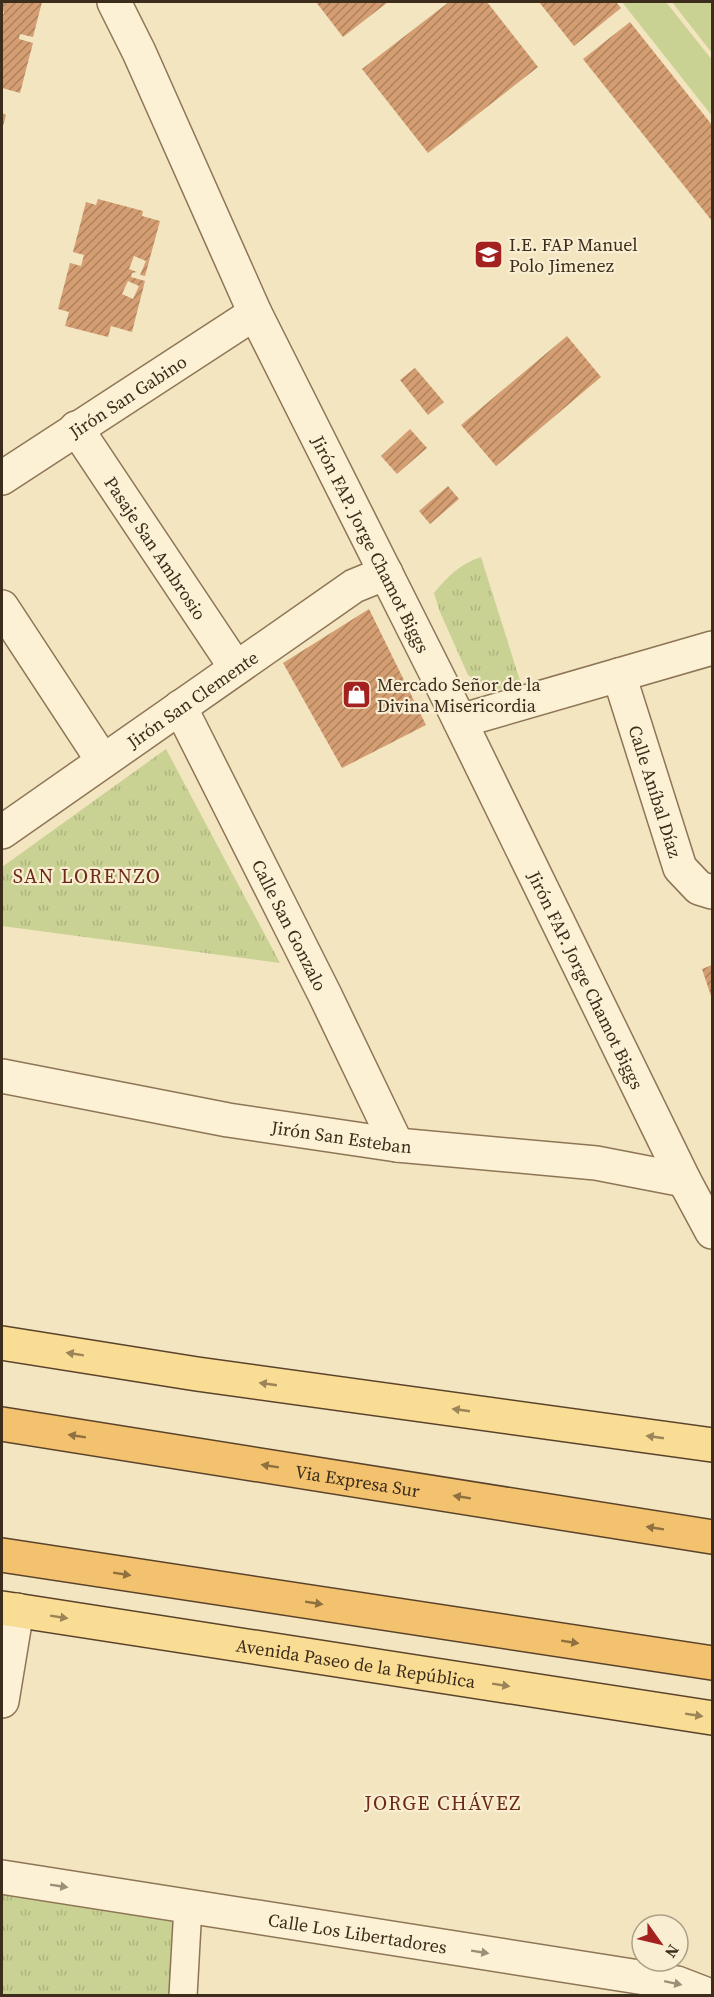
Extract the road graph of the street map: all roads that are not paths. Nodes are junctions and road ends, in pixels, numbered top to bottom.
1 (114, 2) edge
2 (255, 313) junction
3 (76, 428) junction
4 (2, 478) edge
5 (386, 573) junction
6 (2, 607) edge
7 (712, 648) edge
8 (236, 668) junction
9 (619, 675) junction
10 (180, 707) junction
11 (460, 721) junction
12 (103, 761) junction
13 (2, 832) edge
14 (712, 892) edge
15 (2, 1076) edge
16 (397, 1145) junction
17 (700, 1198) edge
18 (712, 1249) edge
19 (2, 1342) edge
20 (2, 1424) edge
21 (712, 1445) edge
22 (712, 1537) edge
23 (2, 1556) edge
24 (9, 1609) edge
25 (712, 1663) edge
26 (2, 1701) edge
27 (712, 1718) edge
28 (2, 1877) edge
29 (188, 1906) junction
30 (183, 1995) edge
31 (711, 1995) edge

1 - 2 street, Jirón FAP. Jorge Chamot Biggs
2 - 3 street, Jirón San Gabino
2 - 5 street, Jirón FAP. Jorge Chamot Biggs
3 - 4 street, Jirón San Gabino
3 - 8 street, Pasaje San Ambrosio
5 - 8 street, Jirón San Clemente
5 - 11 street, Jirón FAP. Jorge Chamot Biggs
6 - 12 street
7 - 9 street
8 - 10 street, Jirón San Clemente
9 - 11 street
9 - 14 street, Calle Aníbal Díaz
10 - 12 street, Jirón San Clemente
10 - 16 street, Calle San Gonzalo
11 - 17 street, Jirón FAP. Jorge Chamot Biggs
12 - 13 street, Jirón San Clemente
15 - 16 street, Jirón San Esteban
16 - 17 street, Jirón San Esteban
17 - 18 street, Jirón FAP. Jorge Chamot Biggs
21 -> 19 main road
22 -> 20 highway, Via Expresa Sur
23 -> 25 highway
24 - 26 street
24 -> 27 main road, Avenida Paseo de la República
28 -> 29 street, Calle Los Libertadores
29 - 30 street
29 -> 31 street, Calle Los Libertadores

